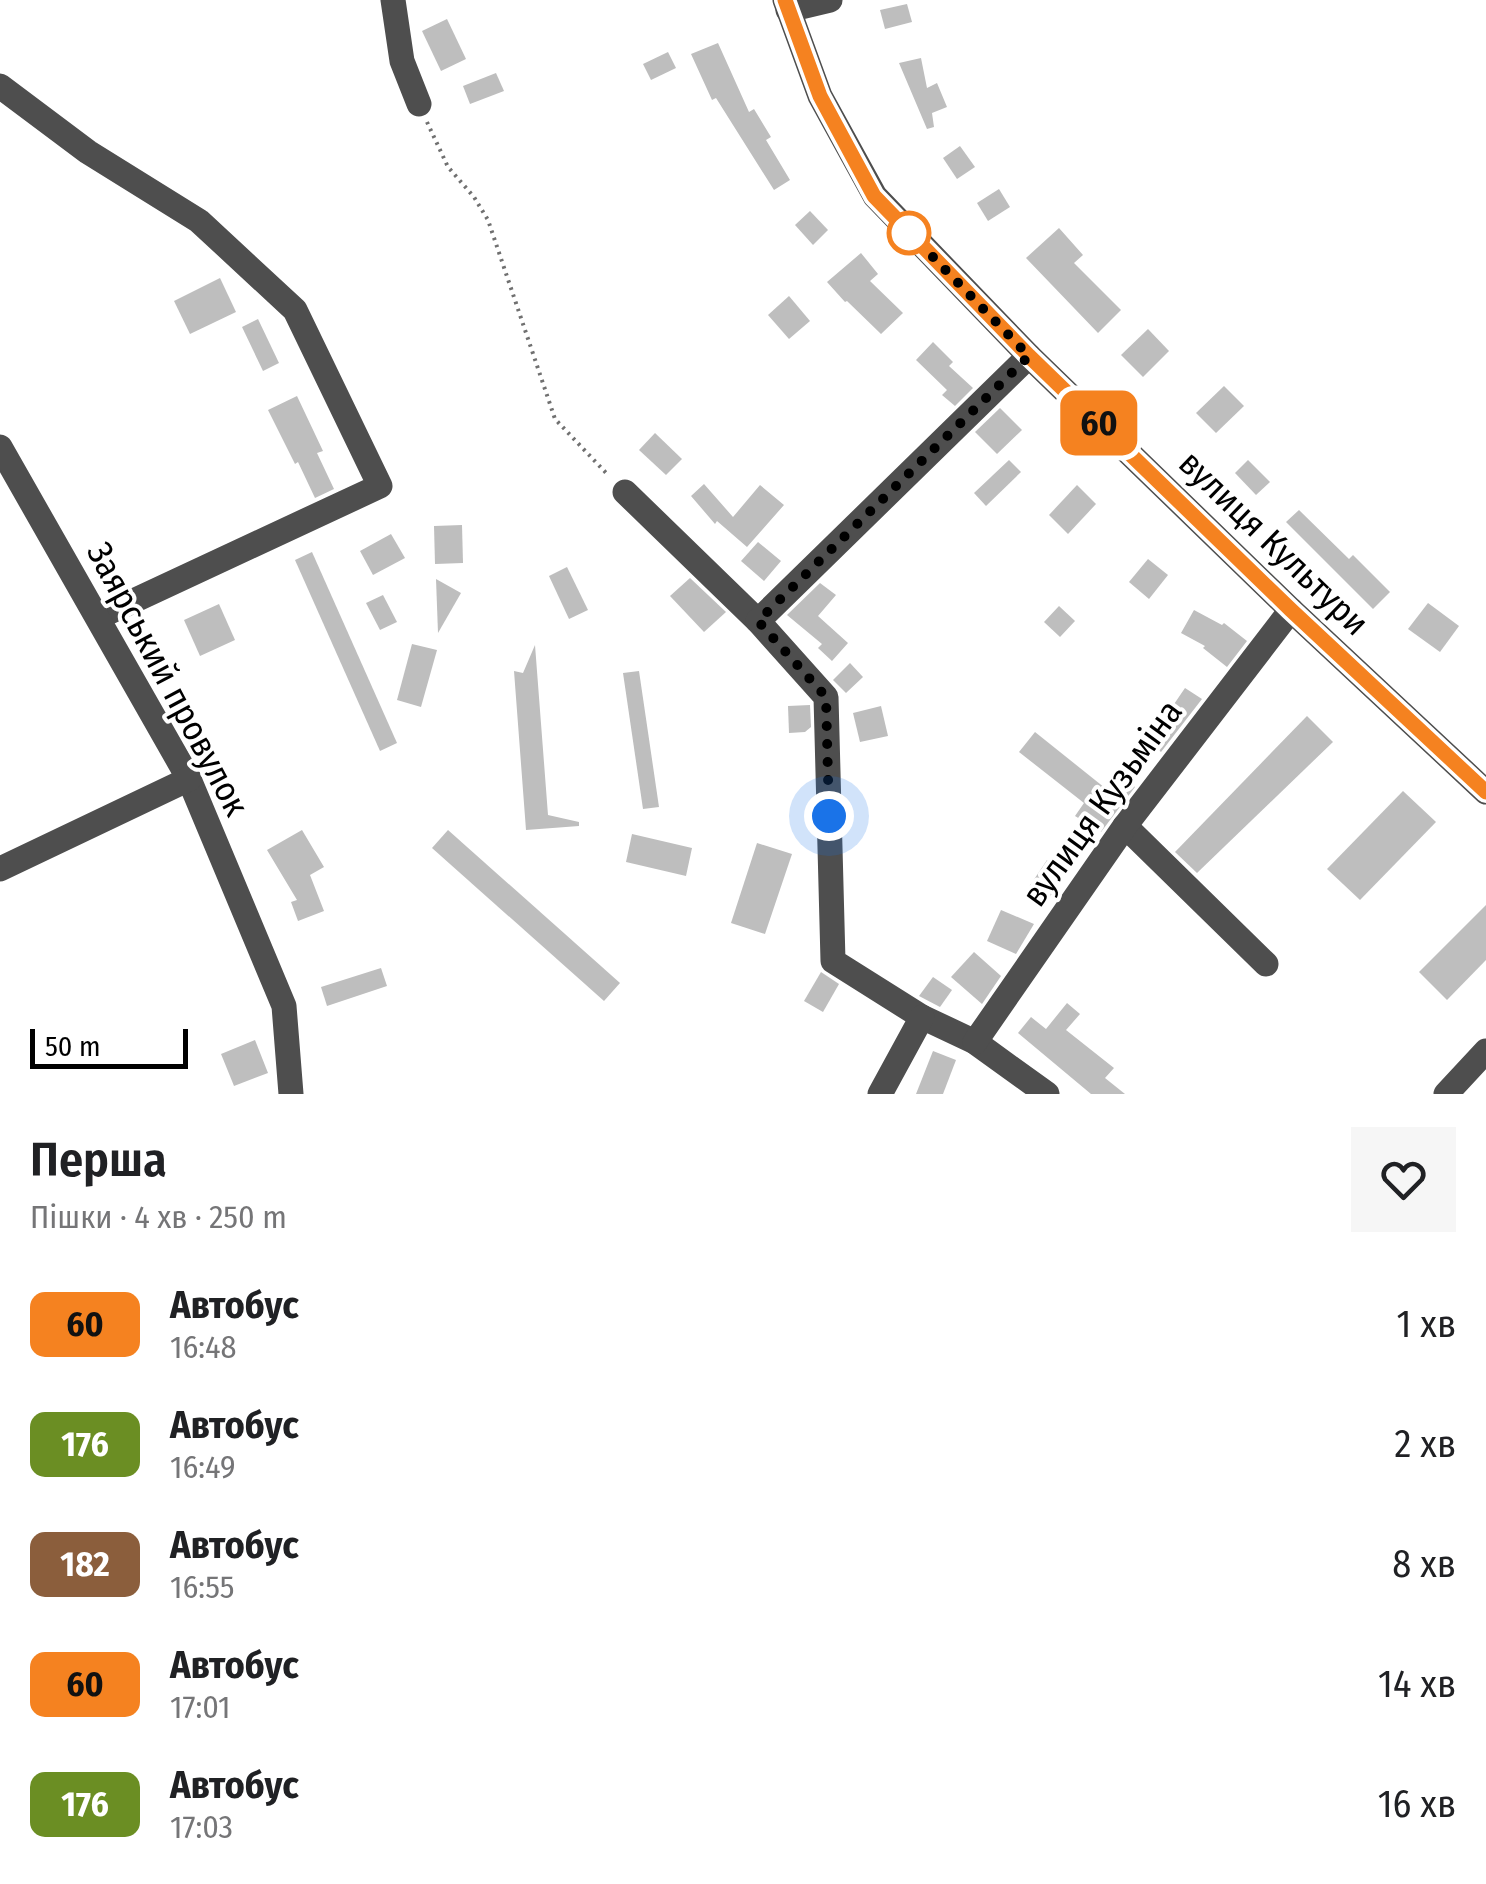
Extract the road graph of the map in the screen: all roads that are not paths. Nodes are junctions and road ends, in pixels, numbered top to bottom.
1 (393, 0) edge
2 (830, 0) edge
3 (787, 5) edge
4 (0, 86) edge
5 (420, 104) road end
6 (1029, 356) junction
7 (1, 451) edge
8 (626, 492) road end
9 (1291, 610) junction
10 (99, 618) junction
11 (758, 621) junction
12 (189, 779) junction
13 (1486, 792) edge
14 (1125, 826) junction
15 (0, 869) edge
16 (1266, 964) dead end
17 (922, 1017) junction
18 (975, 1042) junction
19 (1486, 1051) edge
20 (291, 1094) edge
21 (880, 1094) edge
22 (1047, 1094) edge
23 (1446, 1094) edge

1 - 5 street
2 - 3 street
3 - 6 street, вулиця Культури
4 - 10 street
6 - 9 street, вулиця Культури
6 - 11 street
7 - 10 street, Заярський провулок
8 - 11 street
9 - 13 street, вулиця Культури
9 - 14 street, вулиця Кузьміна
10 - 12 street, Заярський провулок
11 - 17 street
12 - 15 street
12 - 20 street, Заярський провулок
14 - 16 street
14 - 18 street, вулиця Кузьміна
17 - 18 street
17 - 21 street
18 - 22 street
19 - 23 street

